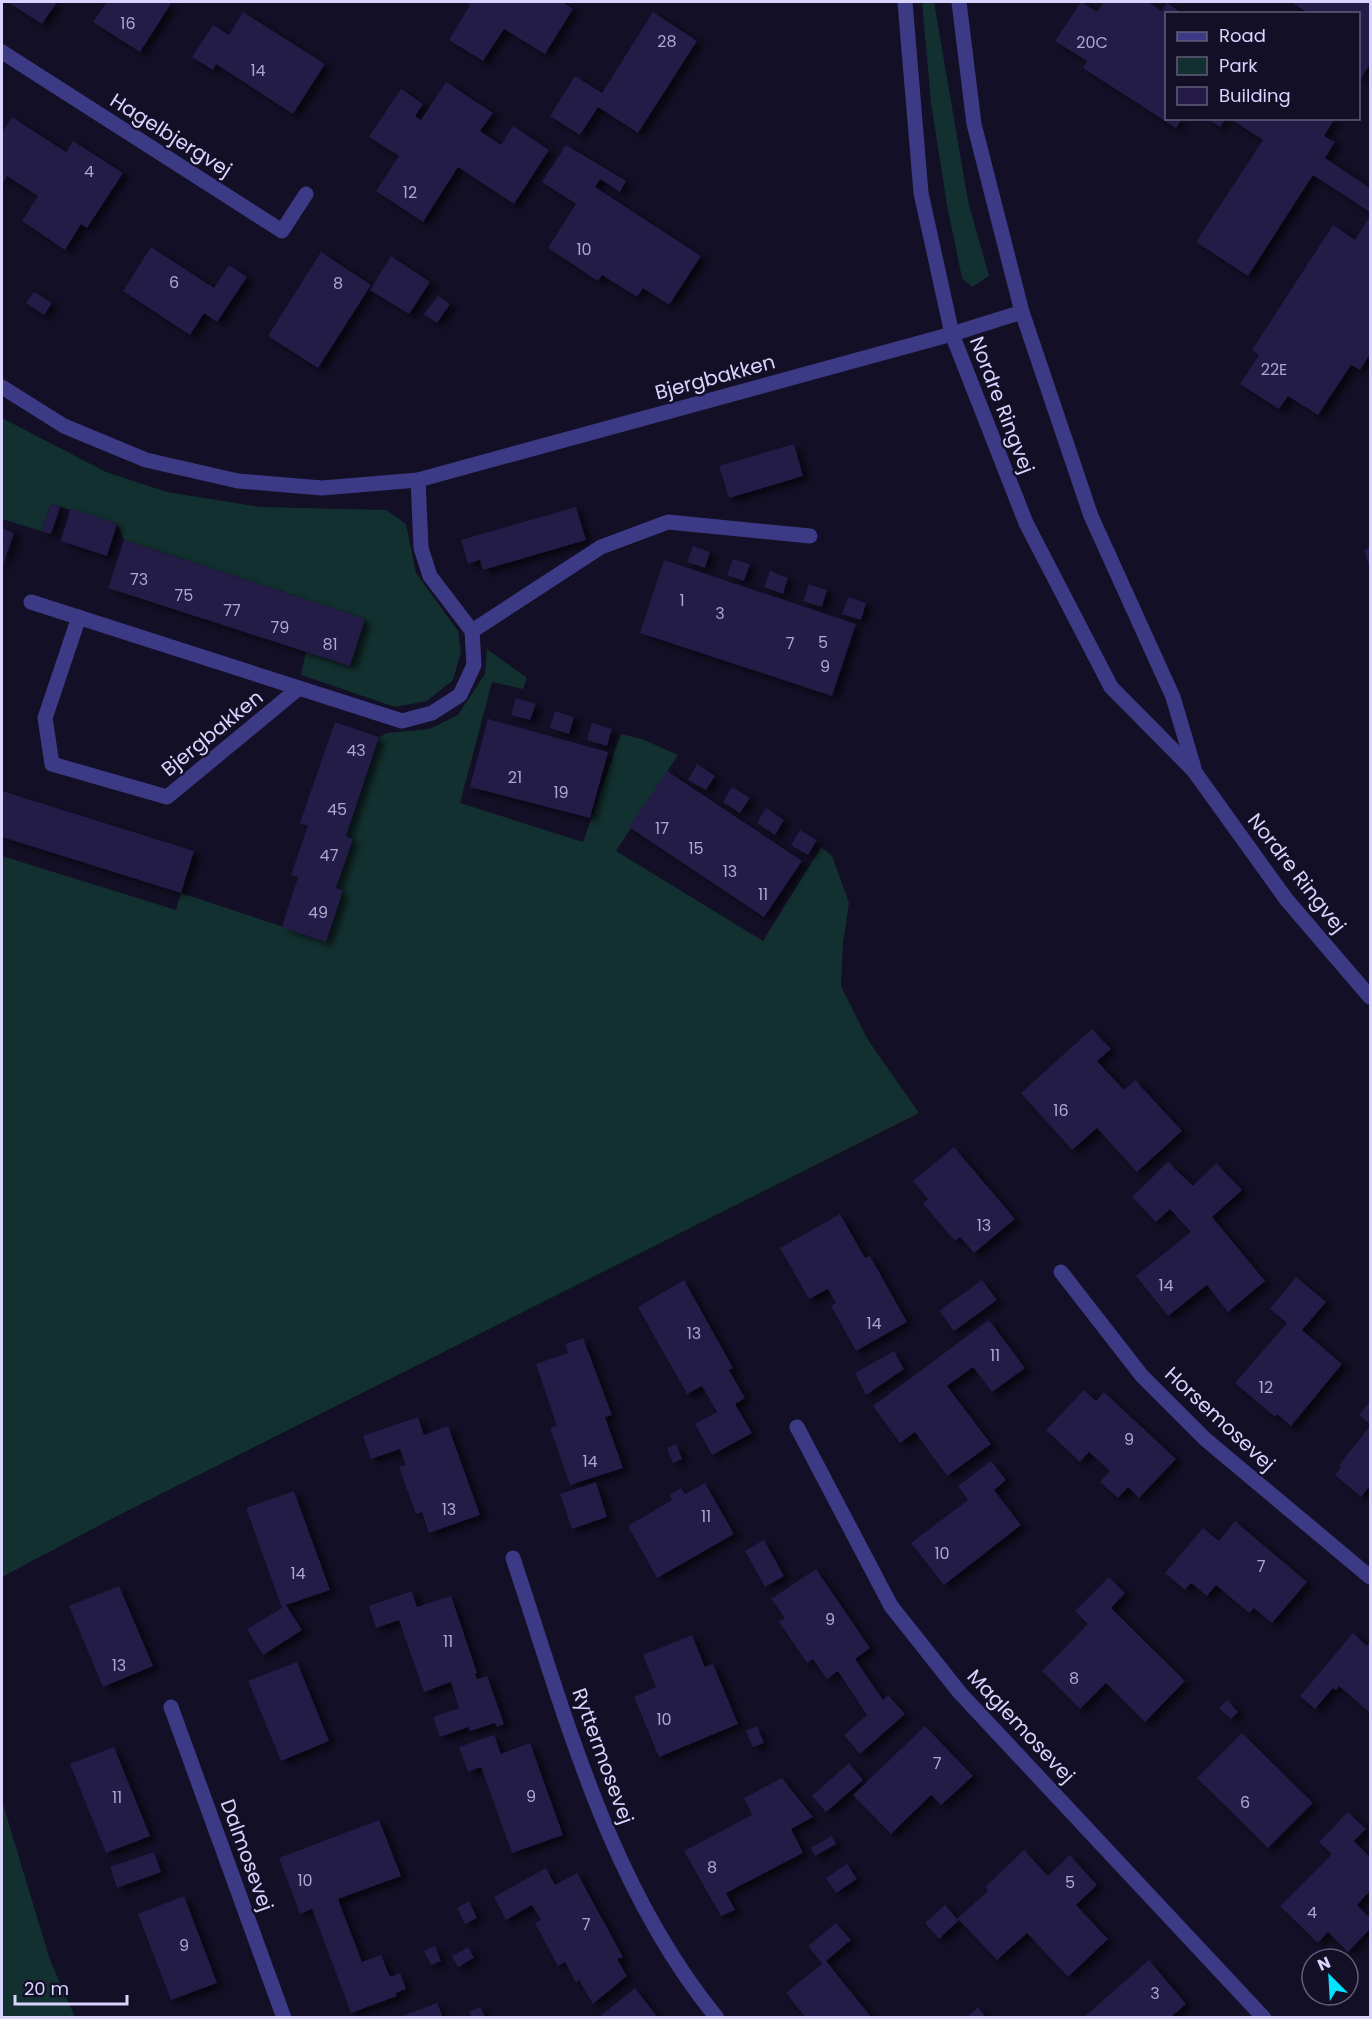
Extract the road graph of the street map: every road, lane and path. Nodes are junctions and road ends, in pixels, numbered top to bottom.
1 (905, 2) edge
2 (959, 2) edge
3 (2, 52) edge
4 (306, 194) dead end
5 (1022, 312) junction
6 (952, 334) junction
7 (2, 387) edge
8 (418, 480) junction
9 (810, 536) dead end
10 (31, 602) dead end
11 (79, 617) junction
12 (472, 631) junction
13 (299, 688) junction
14 (1194, 771) junction
15 (1371, 997) edge
16 (1061, 1272) dead end
17 (797, 1427) dead end
18 (513, 1558) dead end
19 (1371, 1577) edge
20 (171, 1707) dead end
21 (284, 2018) edge
22 (717, 2018) edge
23 (1264, 2018) edge

1 - 6 street, Nordre Ringvej
2 - 5 street, Nordre Ringvej
3 - 4 street, Hagelbjergvej
5 - 6 street, Bjergbakken
5 - 14 street, Nordre Ringvej
6 - 8 street, Bjergbakken
6 - 14 street, Nordre Ringvej
7 - 8 street, Bjergbakken
8 - 12 street
9 - 12 street
10 - 11 street, Bjergbakken
11 - 13 street, Bjergbakken
11 - 13 street, Bjergbakken
12 - 13 street, Bjergbakken
14 - 15 street, Nordre Ringvej
16 - 19 street, Horsemosevej
17 - 23 street, Maglemosevej
18 - 22 street, Ryttermosevej
20 - 21 street, Dalmosevej

